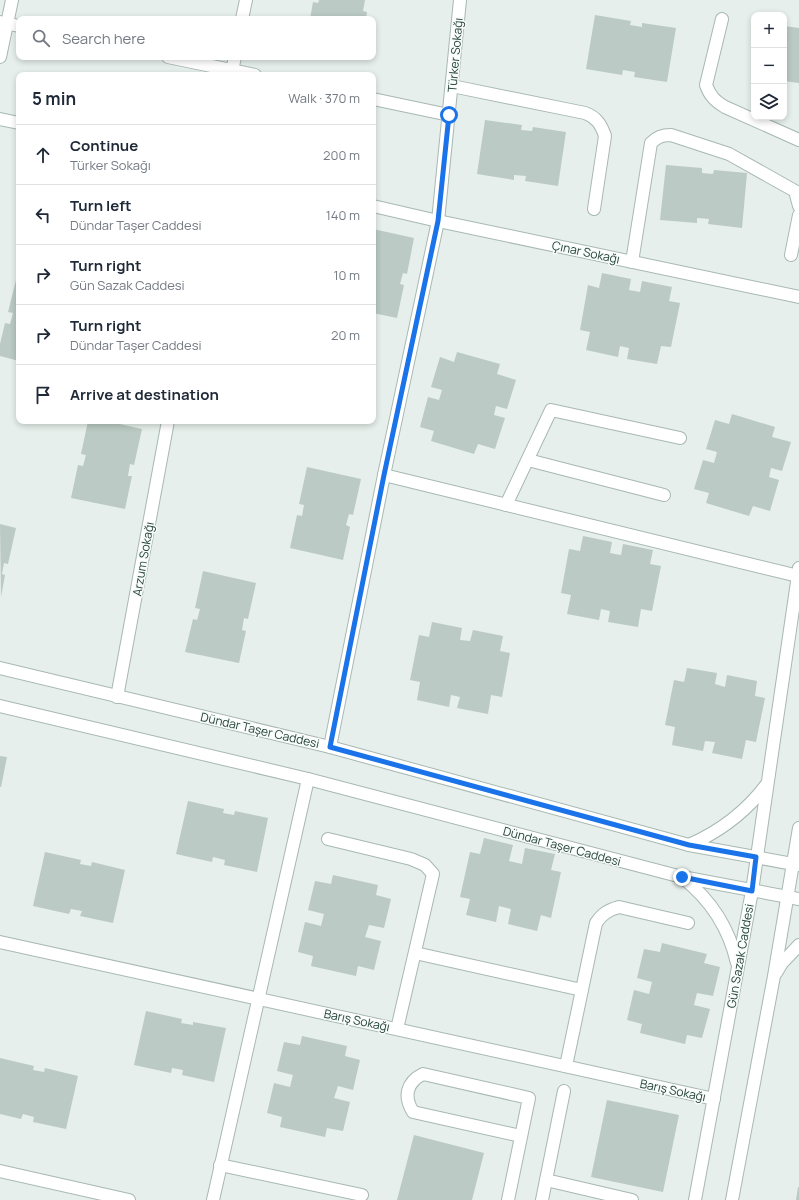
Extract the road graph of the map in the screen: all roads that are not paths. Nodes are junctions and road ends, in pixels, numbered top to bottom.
1 (12, 0) edge
2 (246, 0) edge
3 (460, 0) edge
4 (243, 16) edge
5 (722, 19) dead end
6 (9, 24) edge
7 (0, 58) edge
8 (180, 60) edge
9 (234, 60) edge
10 (228, 72) edge
11 (232, 72) edge
12 (452, 86) junction
13 (376, 101) edge
14 (449, 115) junction
15 (0, 119) edge
16 (16, 122) edge
17 (799, 140) edge
18 (799, 206) edge
19 (376, 207) edge
20 (594, 209) dead end
21 (799, 215) edge
22 (438, 221) junction
23 (791, 255) dead end
24 (632, 262) junction
25 (799, 297) edge
26 (167, 424) edge
27 (680, 438) dead end
28 (528, 460) junction
29 (384, 475) junction
30 (664, 495) dead end
31 (506, 505) junction
32 (798, 572) edge
33 (0, 668) edge
34 (118, 697) junction
35 (0, 706) edge
36 (330, 747) junction
37 (308, 780) junction
38 (768, 783) junction
39 (799, 828) edge
40 (328, 839) dead end
41 (689, 845) junction
42 (756, 857) junction
43 (796, 864) edge
44 (682, 877) junction
45 (752, 891) junction
46 (793, 898) edge
47 (688, 923) dead end
48 (0, 942) edge
49 (799, 945) edge
50 (415, 953) junction
51 (738, 967) junction
52 (774, 976) junction
53 (582, 990) junction
54 (258, 998) junction
55 (397, 1029) junction
56 (566, 1066) junction
57 (564, 1091) dead end
58 (714, 1099) junction
59 (521, 1136) junction
60 (220, 1165) junction
61 (0, 1171) edge
62 (546, 1180) junction
63 (362, 1195) dead end
64 (130, 1200) edge
65 (213, 1200) edge
66 (508, 1200) edge
67 (542, 1200) edge
68 (632, 1200) edge
69 (695, 1200) edge
70 (732, 1200) edge

1 - 6 street
2 - 4 street
3 - 12 street, Türker Sokağı
5 - 17 street
6 - 7 street
8 - 10 street
9 - 11 street
12 - 14 street, Türker Sokağı
12 - 20 street
13 - 14 street
14 - 22 street, Türker Sokağı
15 - 16 street
18 - 24 street
19 - 22 street, Çınar Sokağı
21 - 23 street
22 - 24 street, Çınar Sokağı
22 - 29 street, Türker Sokağı
24 - 25 street, Çınar Sokağı
26 - 34 street, Arzum Sokağı
27 - 28 street
28 - 30 street
28 - 31 street
29 - 31 street
29 - 36 street, Türker Sokağı
31 - 32 street
32 - 38 street, Gün Sazak Caddesi
33 - 34 street, Dündar Taşer Caddesi
34 - 36 street, Dündar Taşer Caddesi
35 - 37 street, Dündar Taşer Caddesi
36 - 41 street, Dündar Taşer Caddesi
37 - 44 street, Dündar Taşer Caddesi
37 - 54 street
38 - 41 street
38 - 42 street, Gün Sazak Caddesi
39 - 43 street
40 - 50 street
41 - 42 street, Dündar Taşer Caddesi
42 - 43 street, Dündar Taşer Caddesi
42 - 45 street, Gün Sazak Caddesi
43 - 46 street
44 - 45 street, Dündar Taşer Caddesi
44 - 51 street
45 - 46 street, Dündar Taşer Caddesi
45 - 51 street, Gün Sazak Caddesi
46 - 52 street
47 - 53 street
48 - 54 street, Barış Sokağı
49 - 52 street
50 - 53 street
50 - 55 street
51 - 58 street, Gün Sazak Caddesi
52 - 70 street
53 - 56 street
54 - 55 street, Barış Sokağı
54 - 60 street
55 - 56 street, Barış Sokağı
56 - 58 street, Barış Sokağı
57 - 62 street
58 - 69 street, Gün Sazak Caddesi
59 - 59 street
59 - 66 street
60 - 63 street
60 - 65 street
61 - 64 street
62 - 67 street
62 - 68 street

